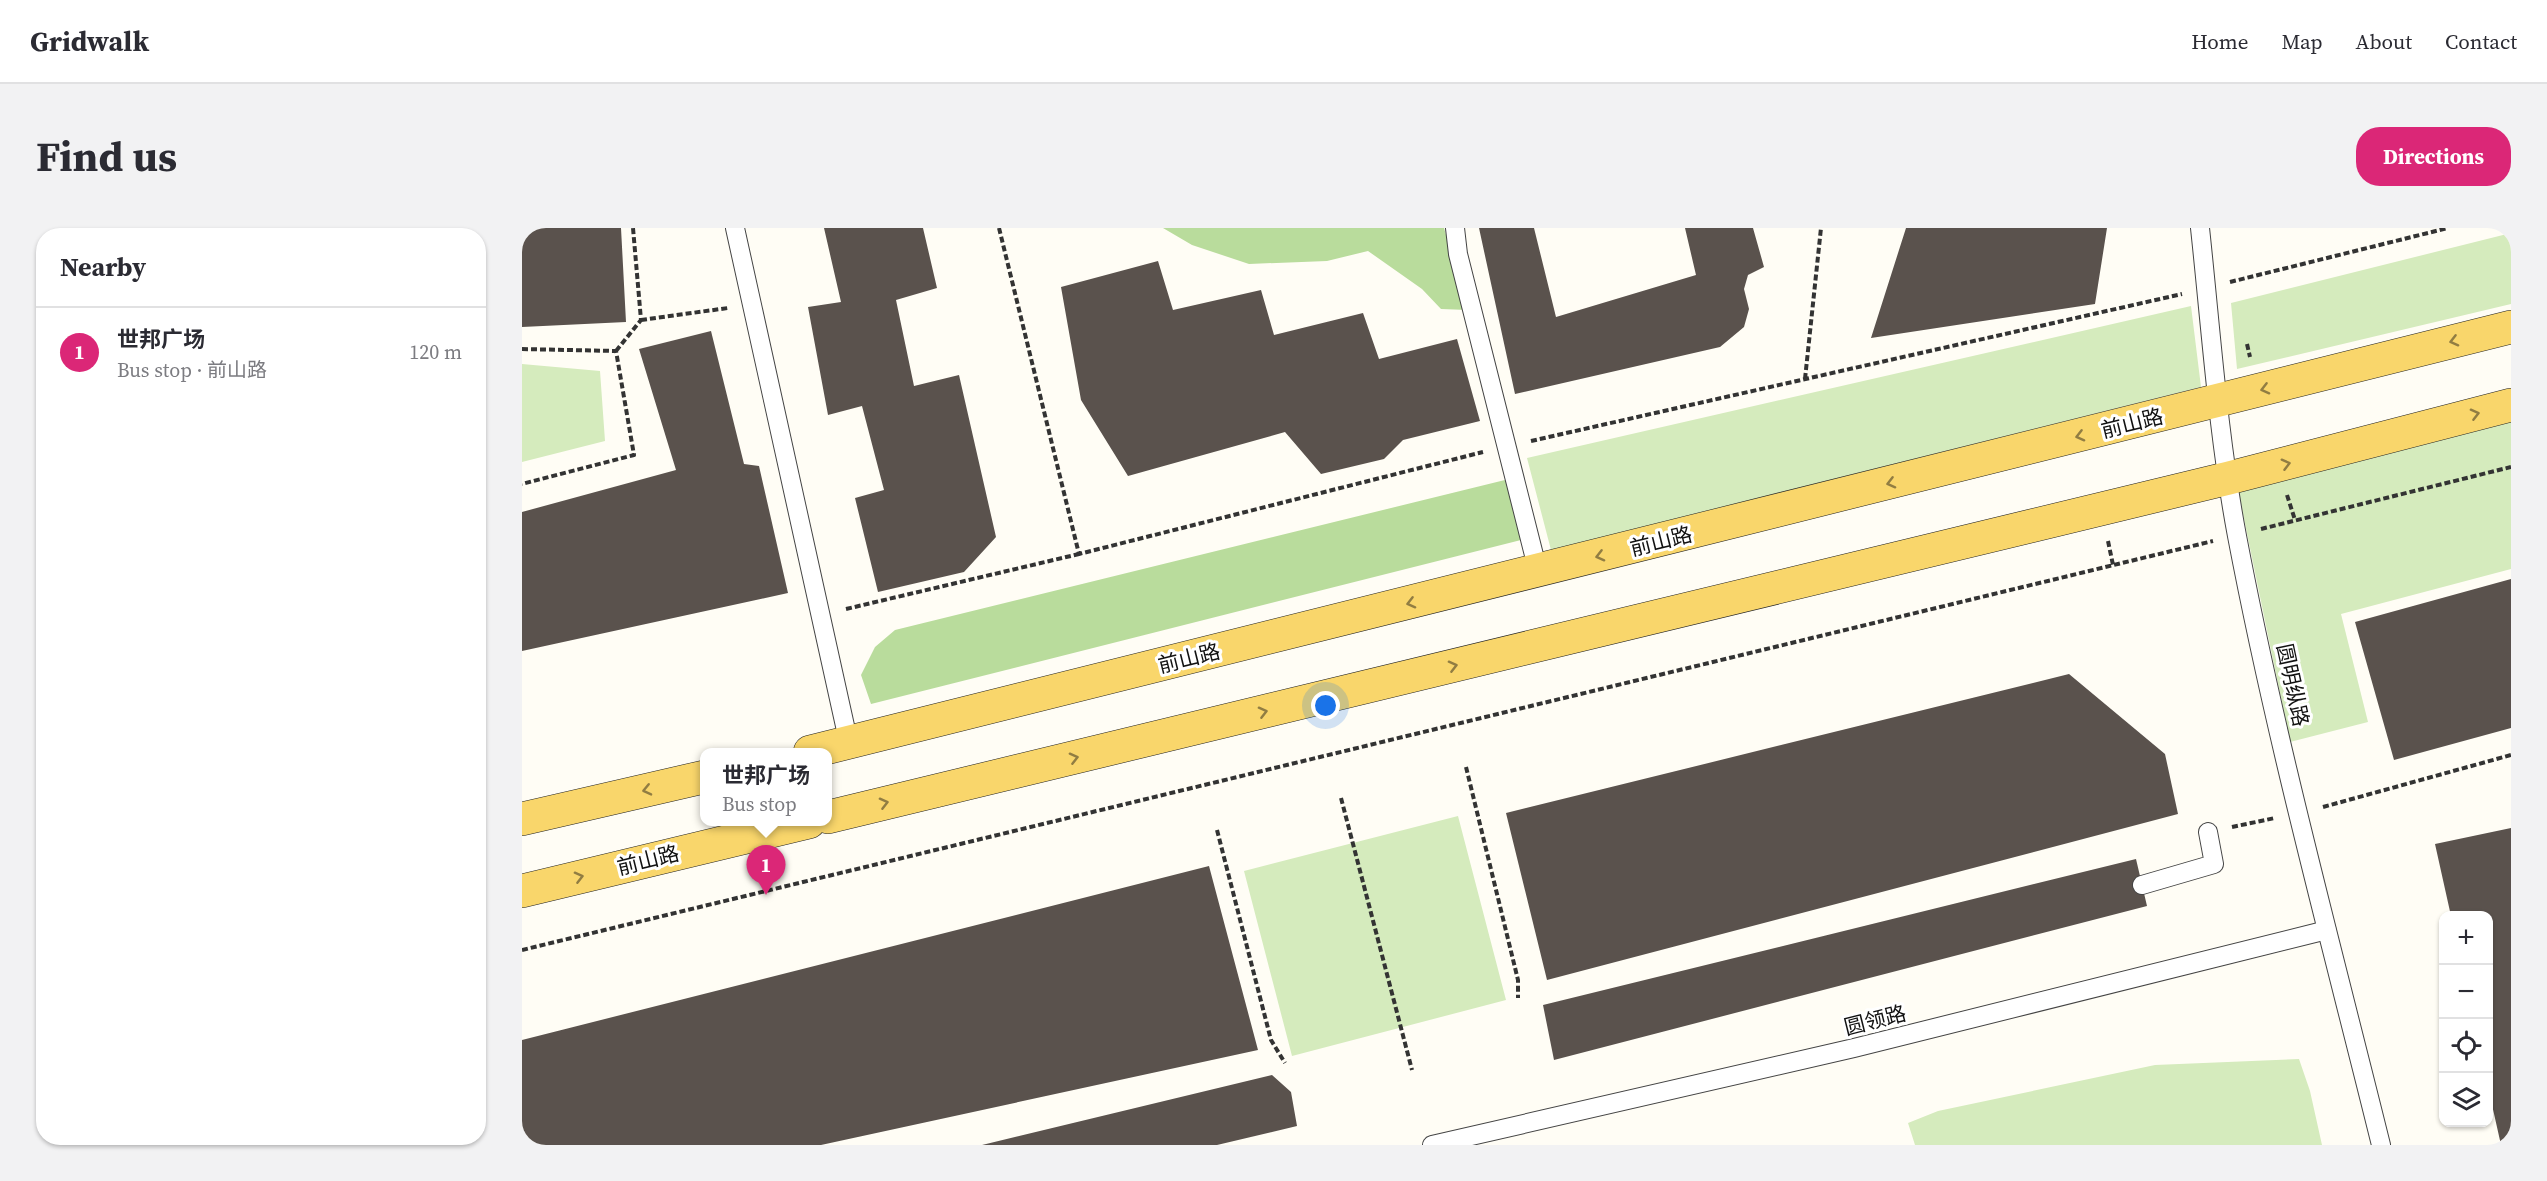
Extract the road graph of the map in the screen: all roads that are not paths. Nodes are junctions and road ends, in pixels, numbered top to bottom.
1 (735, 228) edge
2 (1455, 228) edge
3 (2200, 228) edge
4 (2511, 327) edge
5 (2218, 401) junction
6 (2511, 405) edge
7 (2229, 478) junction
8 (1538, 571) junction
9 (849, 744) junction
10 (832, 748) edge
11 (700, 778) edge
12 (832, 816) edge
13 (522, 819) edge
14 (792, 826) edge
15 (2208, 832) road end
16 (2142, 885) dead end
17 (522, 891) edge
18 (2327, 930) junction
19 (1432, 1145) edge
20 (2380, 1145) edge

1 - 9 lane
2 - 8 lane
3 - 5 lane, 圆明纵路
4 -> 5 main road, 前山路
5 - 7 lane, 圆明纵路
5 -> 8 main road, 前山路
7 -> 6 main road
12 -> 7 main road
7 - 18 lane, 圆明纵路
8 -> 9 main road, 前山路
9 - 10 main road, 前山路
11 -> 13 main road
17 -> 14 main road, 前山路
15 - 16 lane
18 - 19 lane, 圆领路
18 - 20 lane, 圆明纵路

